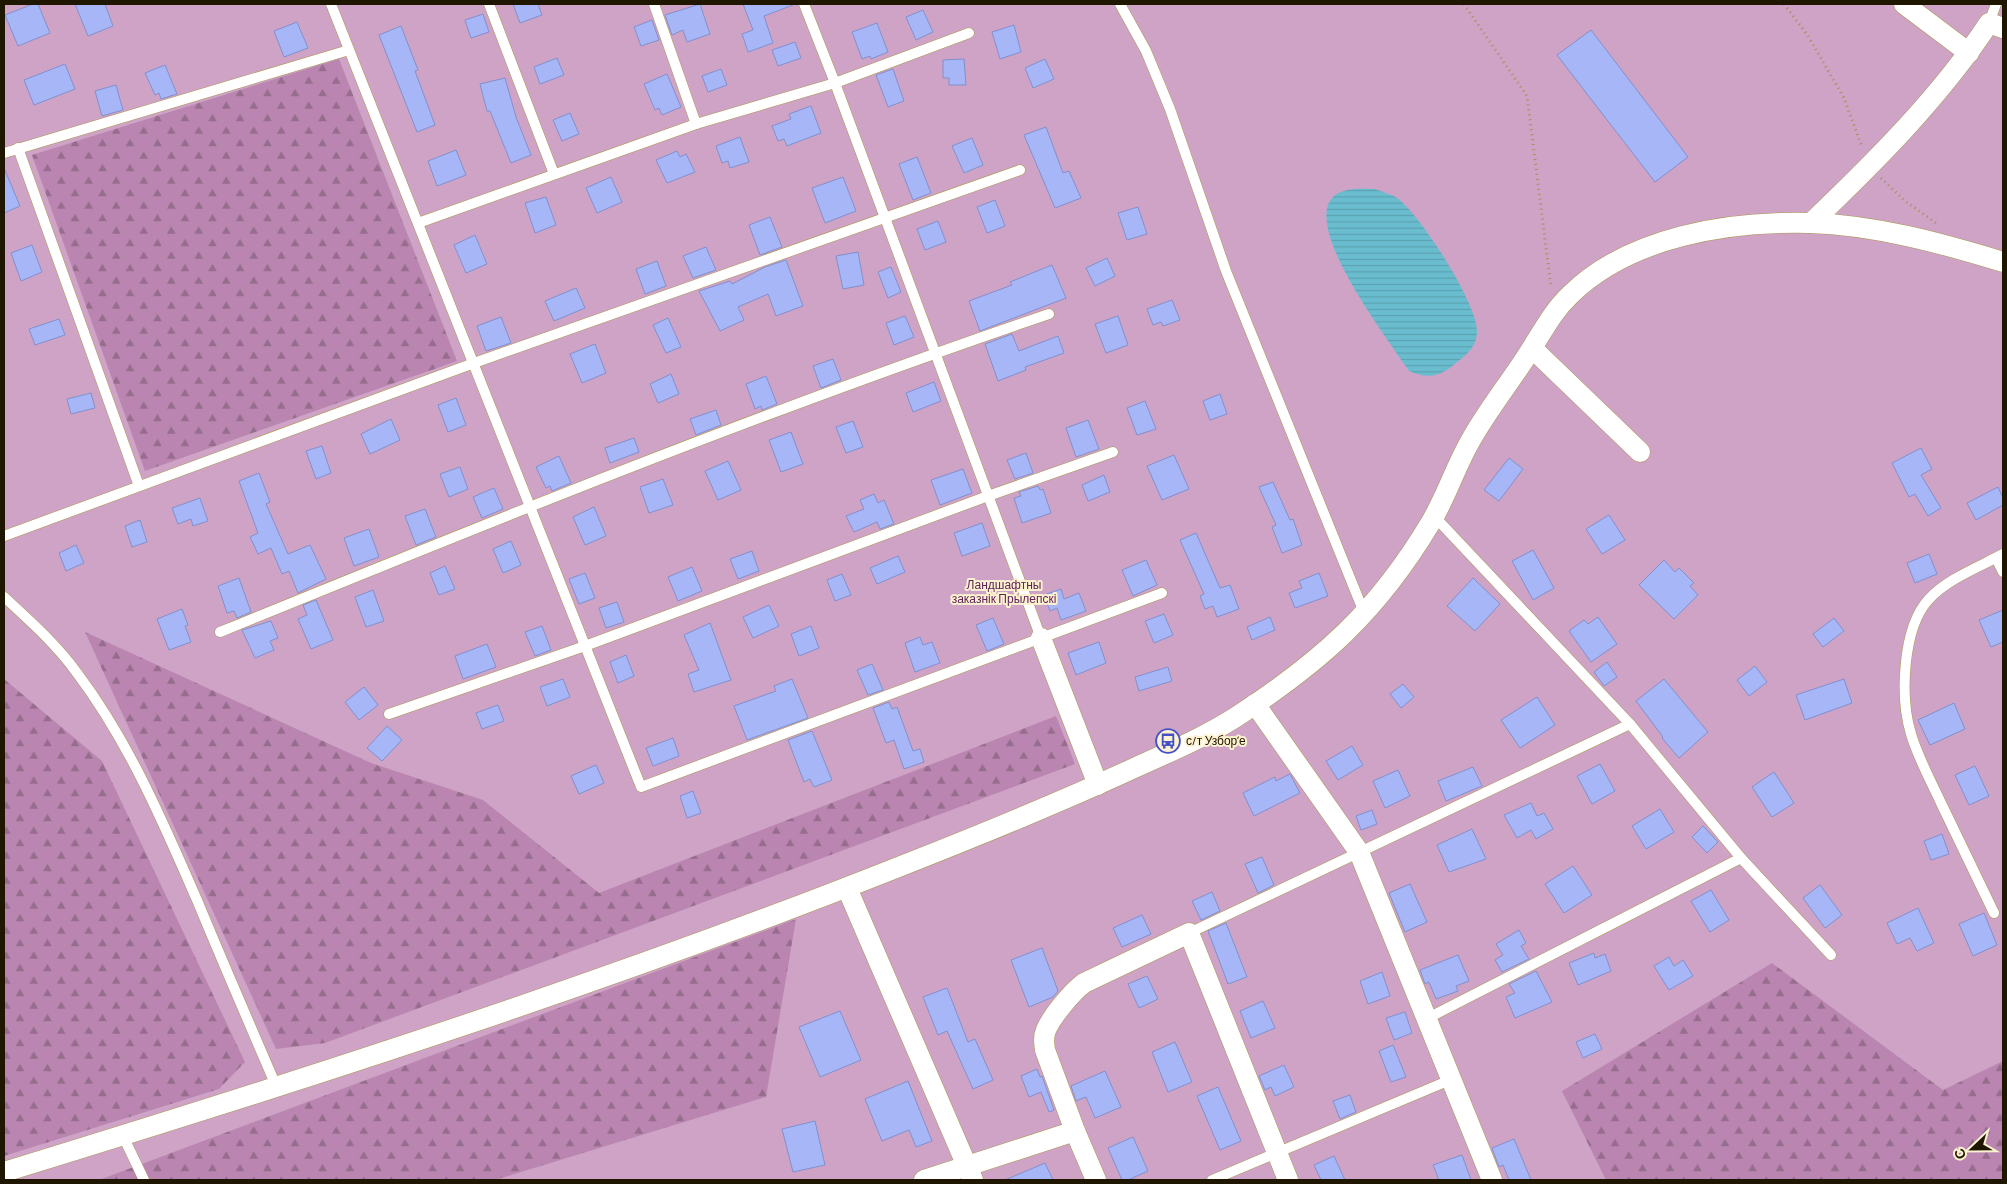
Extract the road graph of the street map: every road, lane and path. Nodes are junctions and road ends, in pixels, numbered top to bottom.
1 (331, 4) edge
2 (489, 4) edge
3 (654, 4) edge
4 (804, 4) edge
5 (1120, 4) edge
6 (1464, 4) edge
7 (1784, 4) edge
8 (1904, 4) edge
9 (1996, 4) edge
10 (1996, 25) edge
11 (969, 34) dead end
12 (349, 50) junction
13 (1969, 53) junction
14 (835, 83) junction
15 (696, 124) junction
16 (18, 148) junction
17 (4, 153) edge
18 (1870, 167) junction
19 (1020, 170) dead end
20 (554, 174) junction
21 (884, 217) junction
22 (418, 223) junction
23 (1810, 223) junction
24 (1944, 228) dead end
25 (2003, 262) edge
26 (1554, 312) junction
27 (1049, 314) dead end
28 (1532, 348) junction
29 (935, 353) junction
30 (474, 363) junction
31 (1113, 452) dead end
32 (1640, 452) dead end
33 (139, 486) junction
34 (988, 496) junction
35 (530, 505) junction
36 (1434, 516) junction
37 (4, 536) edge
38 (2000, 556) edge
39 (2003, 572) edge
40 (1162, 593) dead end
41 (4, 597) edge
42 (1365, 615) junction
43 (220, 632) dead end
44 (1041, 638) junction
45 (585, 646) junction
46 (1255, 704) junction
47 (390, 714) dead end
48 (1630, 724) junction
49 (1098, 785) junction
50 (1360, 852) junction
51 (1741, 858) junction
52 (847, 888) junction
53 (1994, 913) dead end
54 (1189, 933) junction
55 (1831, 955) dead end
56 (1426, 1019) junction
57 (1450, 1080) junction
58 (277, 1088) junction
59 (1075, 1132) junction
60 (123, 1136) junction
61 (1277, 1155) junction
62 (4, 1172) edge
63 (970, 1174) edge
64 (144, 1180) edge
65 (924, 1180) edge
66 (1096, 1180) edge
67 (1212, 1180) edge
68 (1288, 1180) edge
69 (1492, 1180) edge

1 - 12 lane
2 - 20 lane
3 - 15 lane
4 - 14 lane
5 - 42 lane
6 - 26 path
7 - 18 path
8 - 13 street
9 - 10 lane
10 - 13 street
11 - 14 lane
12 - 16 lane
12 - 22 lane
13 - 18 street
14 - 15 lane
14 - 21 lane
15 - 20 lane
16 - 17 lane
16 - 33 lane
18 - 23 street
18 - 24 path
19 - 21 lane
20 - 22 lane
21 - 29 lane
21 - 30 lane
22 - 30 lane
23 - 25 street
23 - 26 street
26 - 28 street
27 - 29 lane
28 - 32 street
28 - 36 street
29 - 34 lane
29 - 35 lane
30 - 33 lane
30 - 35 lane
31 - 34 lane
33 - 37 lane
34 - 44 lane
34 - 45 lane
35 - 43 lane
35 - 45 lane
36 - 42 street
36 - 48 lane
38 - 39 lane
38 - 53 lane
40 - 44 lane
41 - 58 lane
42 - 46 street
44 - 45 lane
44 - 49 street
45 - 47 lane
46 - 49 street
46 - 50 street
48 - 50 lane
48 - 51 lane
49 - 52 street
50 - 54 lane
50 - 56 street
51 - 55 lane
51 - 56 lane
52 - 58 street
52 - 63 street
54 - 59 street
54 - 61 street
56 - 57 street
57 - 61 lane
57 - 69 street
58 - 60 street
59 - 63 street
59 - 66 street
60 - 62 street
60 - 64 lane
61 - 67 lane
61 - 68 street
63 - 65 street

